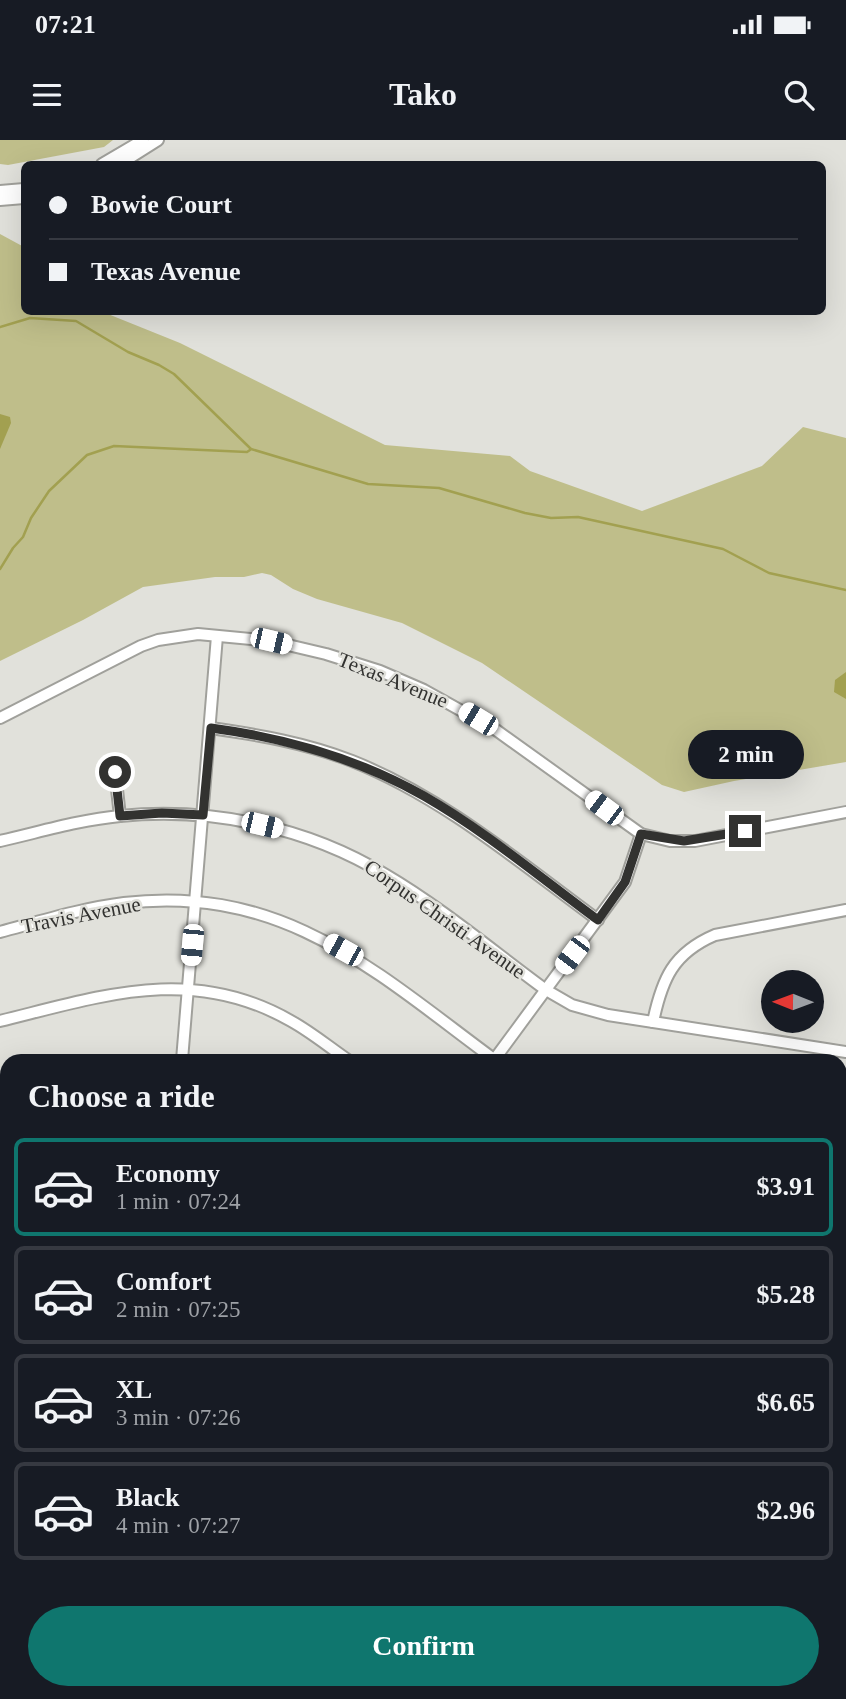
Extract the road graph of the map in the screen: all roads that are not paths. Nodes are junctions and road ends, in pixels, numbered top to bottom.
1 (143, 140) edge
2 (158, 140) edge
3 (107, 161) edge
4 (125, 161) edge
5 (21, 189) edge
6 (0, 191) edge
7 (21, 198) edge
8 (0, 200) edge
9 (217, 636) junction
10 (0, 718) edge
11 (211, 728) junction
12 (115, 772) dead end
13 (846, 812) edge
14 (203, 815) junction
15 (120, 816) junction
16 (641, 834) junction
17 (0, 841) edge
18 (196, 902) junction
19 (846, 910) edge
20 (598, 920) junction
21 (0, 932) edge
22 (188, 989) junction
23 (546, 990) junction
24 (0, 1021) edge
25 (653, 1021) junction
26 (846, 1052) edge
27 (182, 1054) edge
28 (340, 1054) edge
29 (487, 1054) edge
30 (499, 1054) edge

1 - 3 street
2 - 4 street
5 - 6 street
7 - 8 street
9 - 10 street, Texas Avenue
9 - 11 street
9 - 16 street, Texas Avenue
11 - 14 street
11 - 20 street
12 - 15 street
13 - 16 street, Texas Avenue
14 - 15 street, Corpus Christi Avenue
14 - 18 street
14 - 23 street, Corpus Christi Avenue
15 - 17 street, Corpus Christi Avenue
16 - 20 street
18 - 21 street, Travis Avenue
18 - 22 street
18 - 29 street, Travis Avenue
19 - 25 street
20 - 23 street
22 - 24 street
22 - 27 street
22 - 28 street
23 - 25 street, Corpus Christi Avenue
23 - 30 street
25 - 26 street, Corpus Christi Avenue

